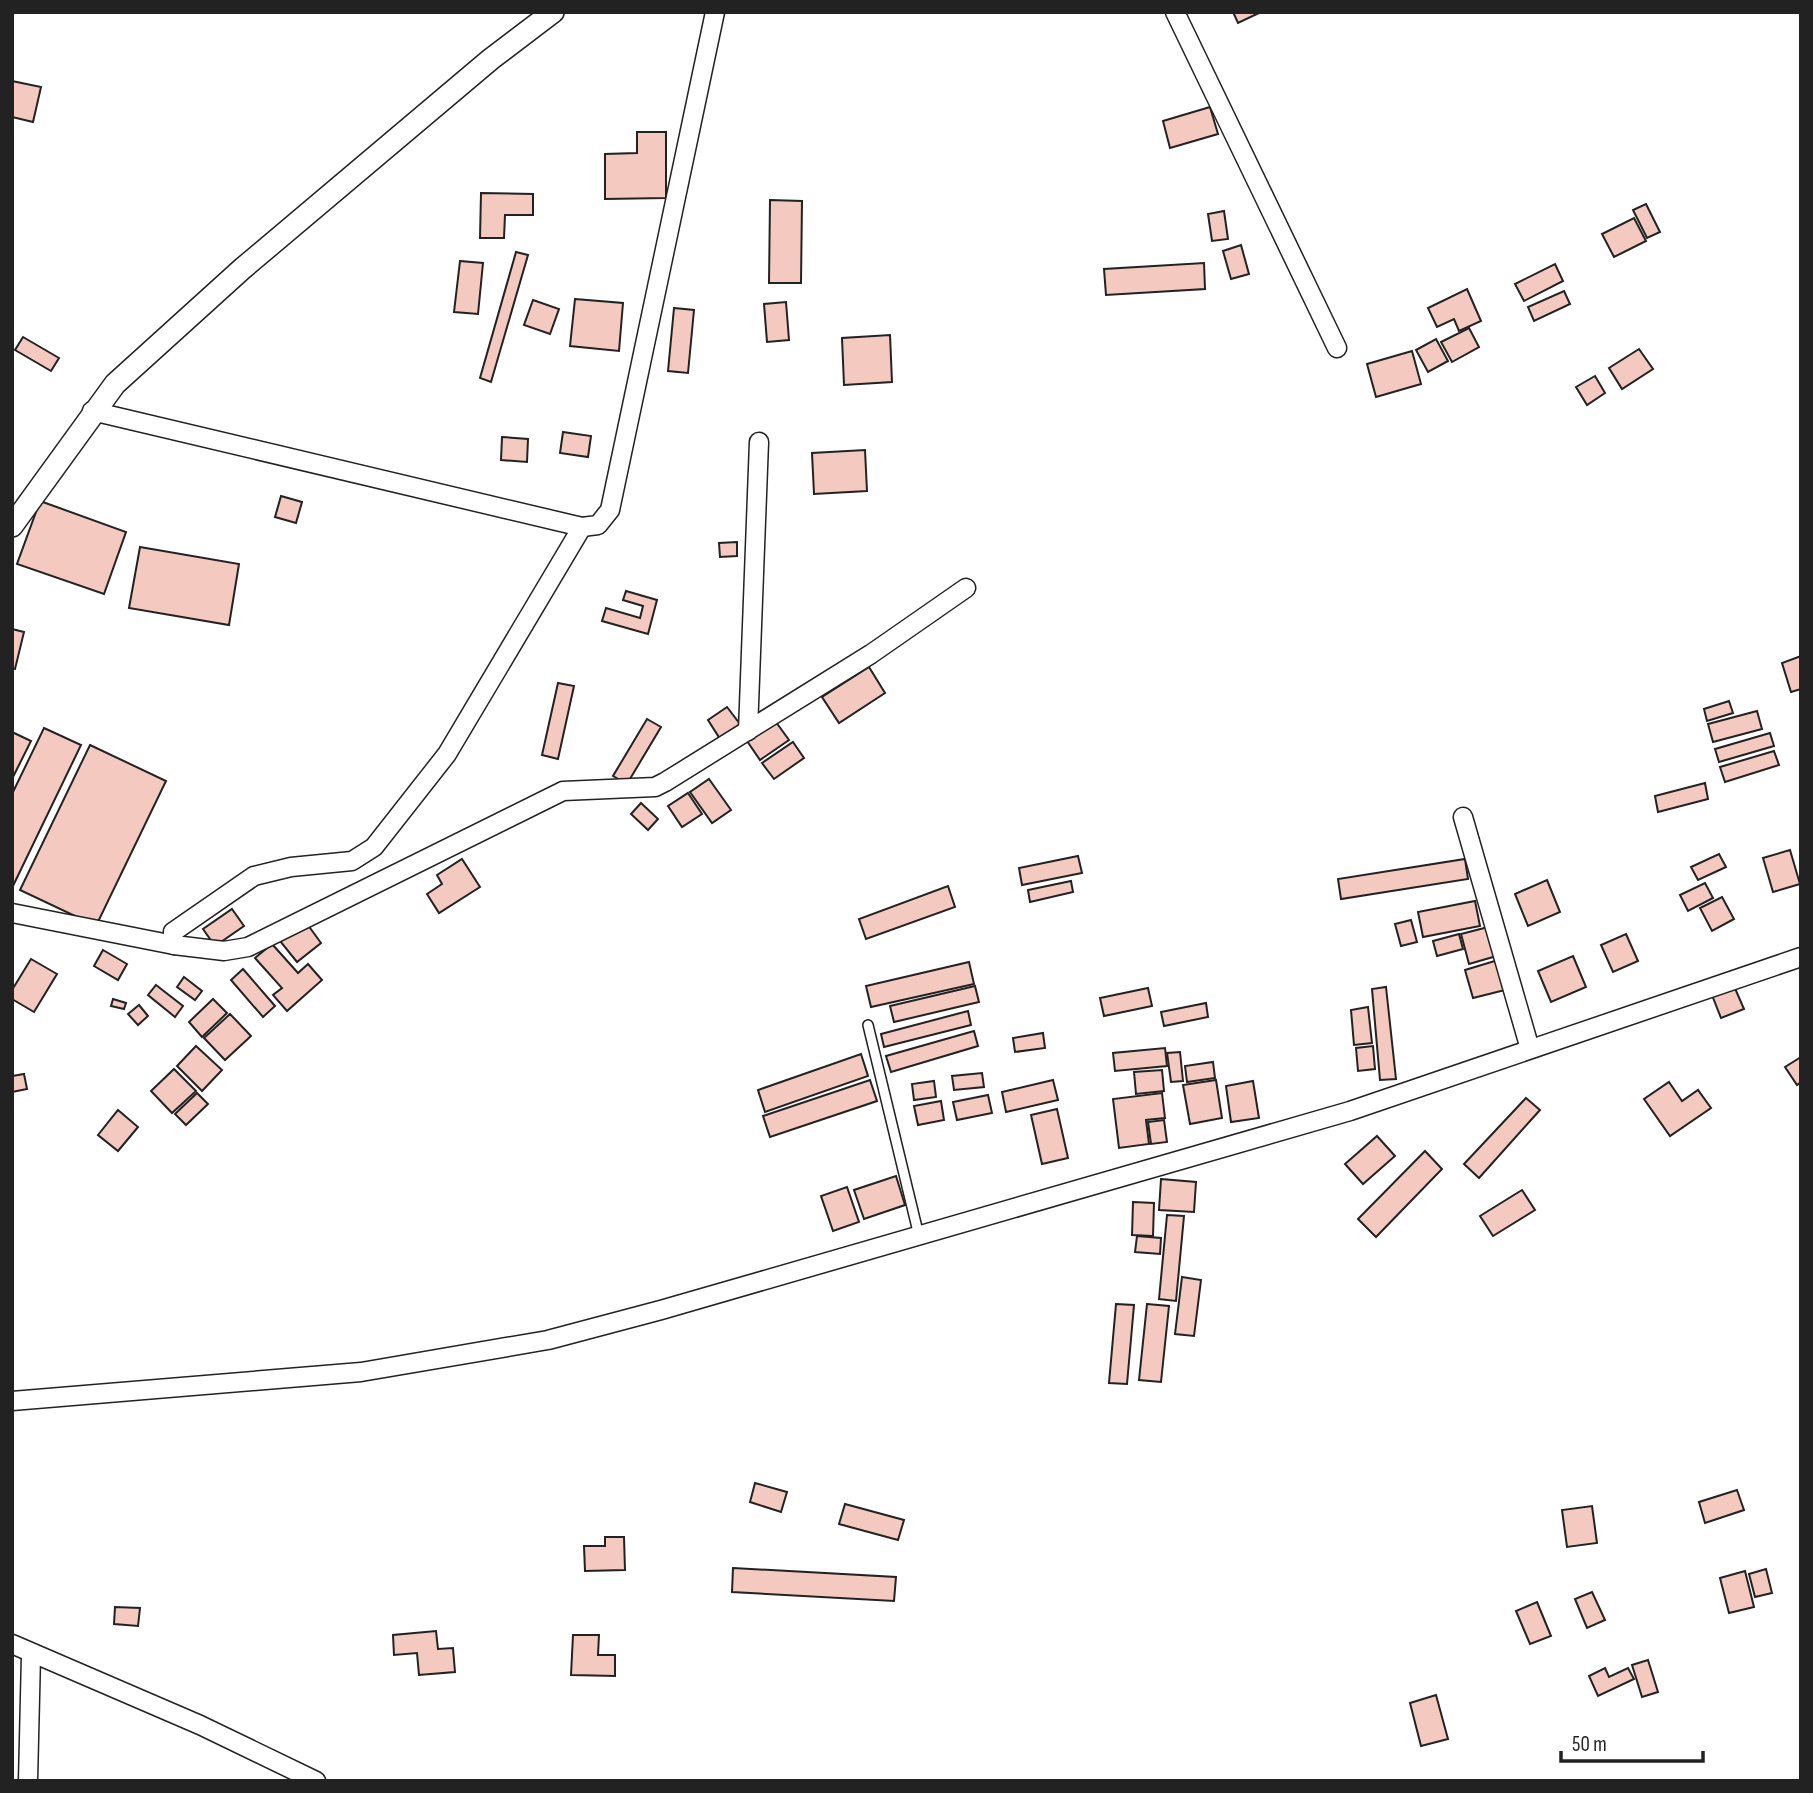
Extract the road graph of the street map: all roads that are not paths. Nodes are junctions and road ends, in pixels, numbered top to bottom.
1 (553, 12) edge
2 (715, 12) edge
3 (1175, 12) edge
4 (1337, 348) dead end
5 (92, 411) junction
6 (759, 442) dead end
7 (19, 504) edge
8 (12, 526) edge
9 (582, 527) junction
10 (966, 588) dead end
11 (748, 731) junction
12 (1463, 817) dead end
13 (12, 914) edge
14 (174, 945) junction
15 (1801, 957) edge
16 (868, 1025) dead end
17 (1530, 1049) junction
18 (919, 1236) junction
19 (12, 1401) edge
20 (12, 1644) edge
21 (31, 1655) junction
22 (28, 1781) edge
23 (316, 1781) edge

1 - 5 street
2 - 9 street
3 - 4 street
5 - 7 street
5 - 9 street
6 - 11 street
7 - 8 street
9 - 14 street
10 - 11 street
11 - 14 street
12 - 17 street
13 - 14 street
15 - 17 street
16 - 18 lane
17 - 18 street
18 - 19 street
20 - 21 street
21 - 22 street
21 - 23 street

